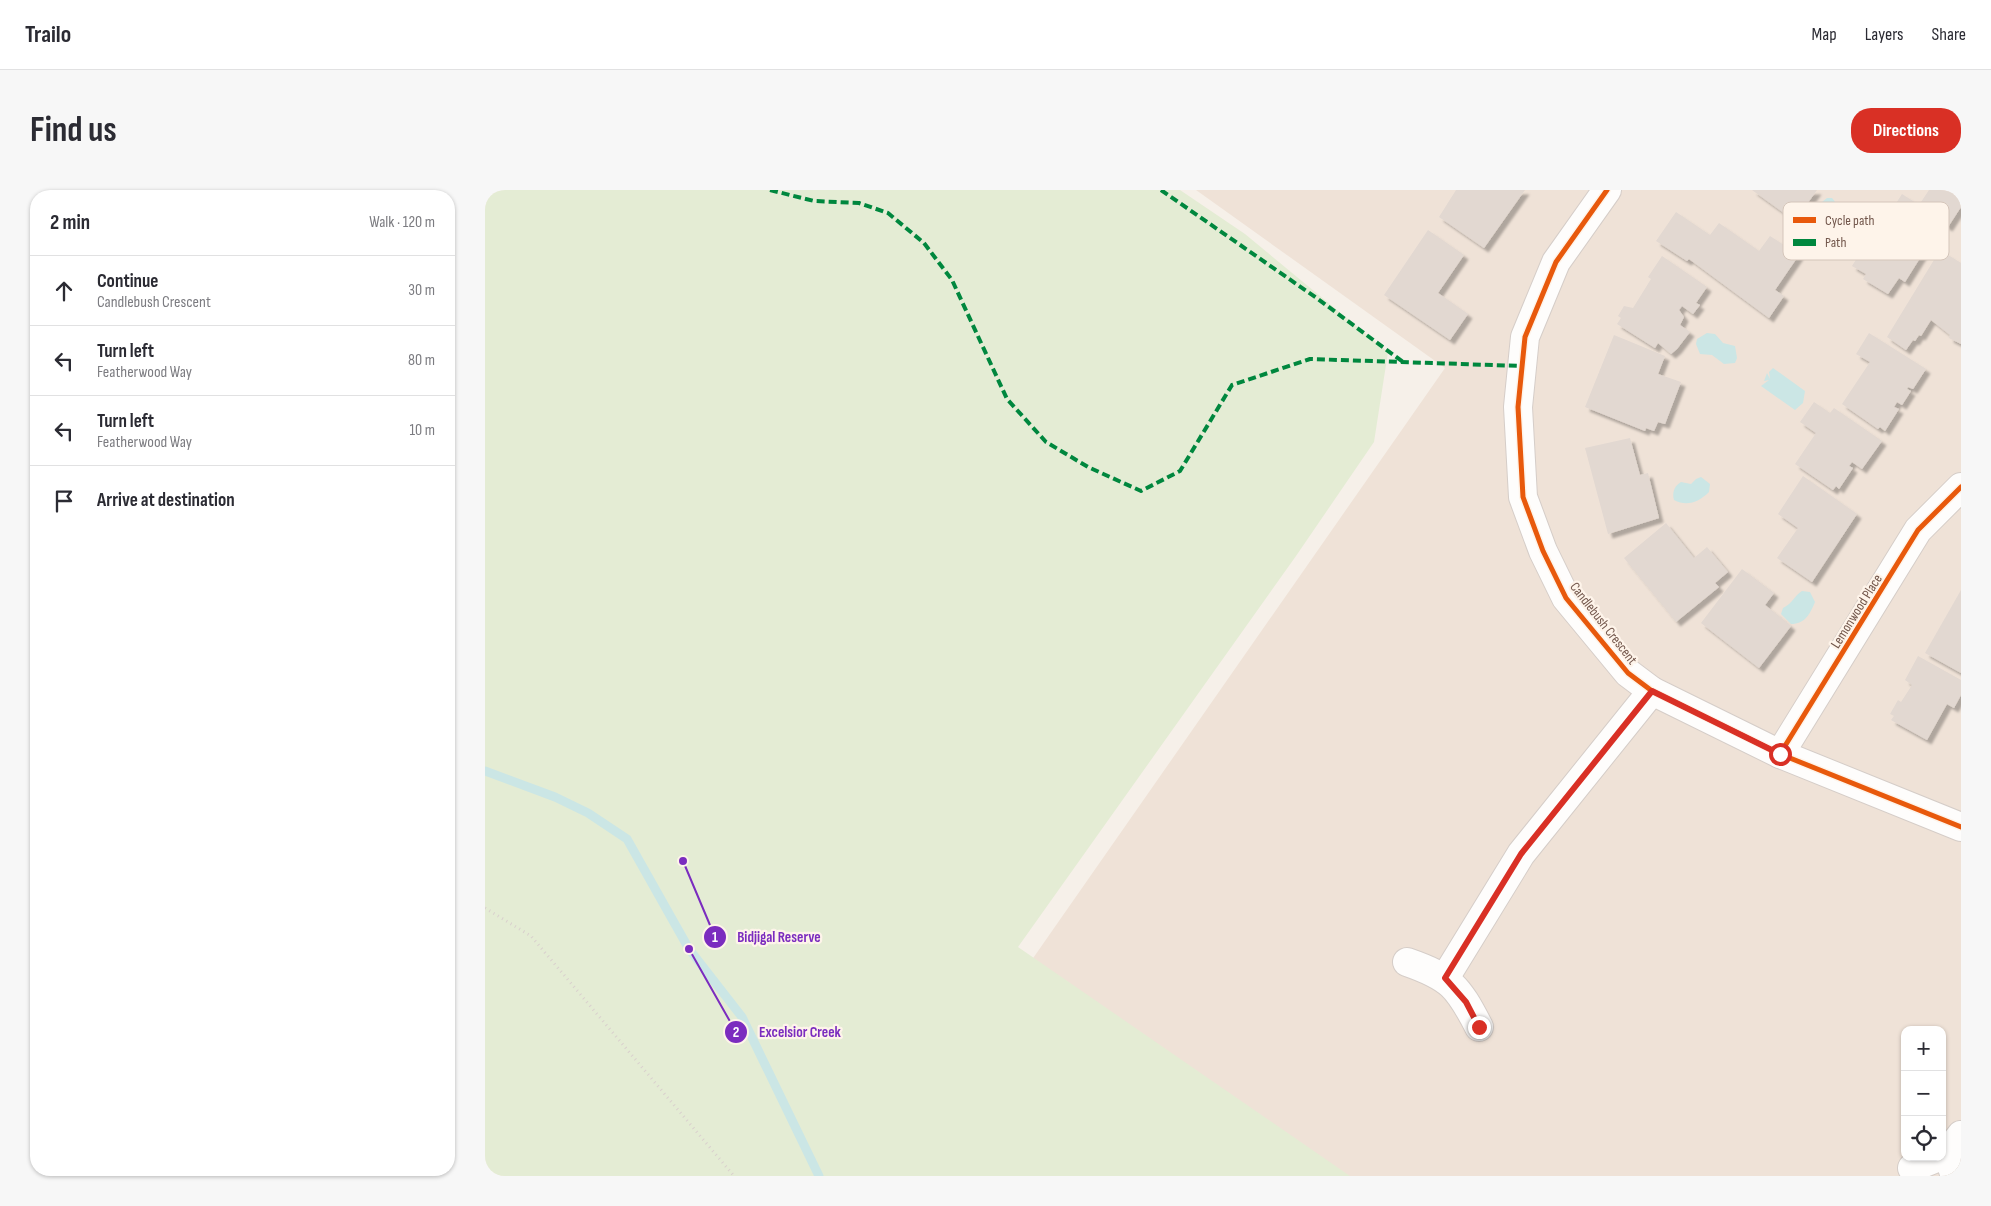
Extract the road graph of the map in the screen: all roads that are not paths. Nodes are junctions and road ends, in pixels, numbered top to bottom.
1 (1607, 190) edge
2 (1961, 487) edge
3 (1652, 691) junction
4 (1780, 754) junction
5 (1961, 827) edge
6 (1407, 962) dead end
7 (1445, 978) junction
8 (1479, 1027) dead end
9 (1949, 1155) edge
10 (1912, 1168) dead end

1 - 3 street, Candlebush Crescent
2 - 4 street, Lemonwood Place
3 - 4 street, Candlebush Crescent
3 - 7 street
4 - 5 street, Candlebush Crescent
6 - 7 street
7 - 8 street
9 - 10 street

